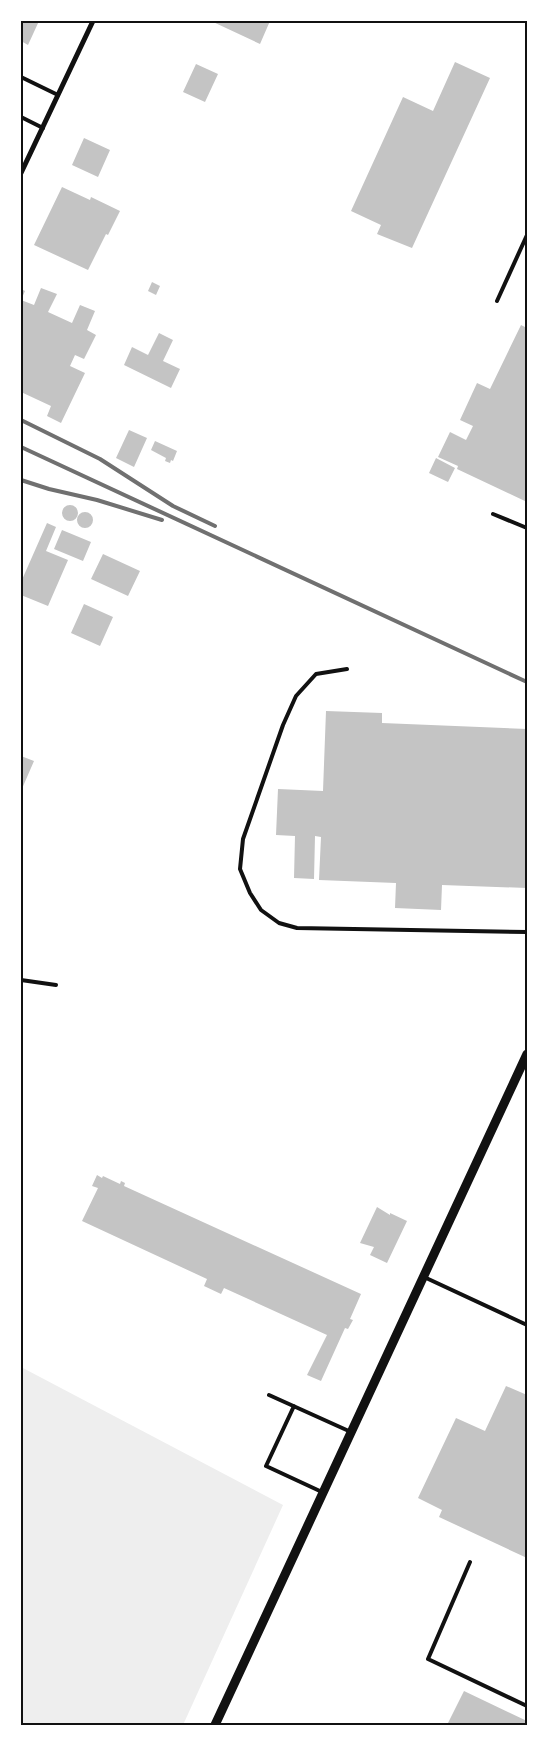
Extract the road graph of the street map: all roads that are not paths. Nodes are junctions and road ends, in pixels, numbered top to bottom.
1 (93, 21) edge
2 (21, 77) edge
3 (58, 95) junction
4 (21, 118) edge
5 (43, 128) junction
6 (23, 164) edge
7 (21, 173) edge
8 (527, 235) edge
9 (497, 301) dead end
10 (493, 514) dead end
11 (527, 528) edge
12 (347, 669) dead end
13 (527, 932) edge
14 (21, 980) edge
15 (56, 985) dead end
16 (527, 1054) edge
17 (424, 1277) junction
18 (527, 1325) edge
19 (269, 1395) dead end
20 (294, 1406) junction
21 (352, 1432) junction
22 (323, 1492) junction
23 (470, 1562) dead end
24 (527, 1706) edge
25 (215, 1725) edge

1 - 3 street
2 - 3 lane
3 - 5 street
4 - 5 lane
5 - 6 street
6 - 7 street
8 - 9 lane
10 - 11 lane
12 - 13 lane
14 - 15 lane
16 - 17 street
17 - 18 lane
17 - 21 street
19 - 20 lane
20 - 21 lane
20 - 22 lane
21 - 22 street
22 - 25 street
23 - 24 lane

